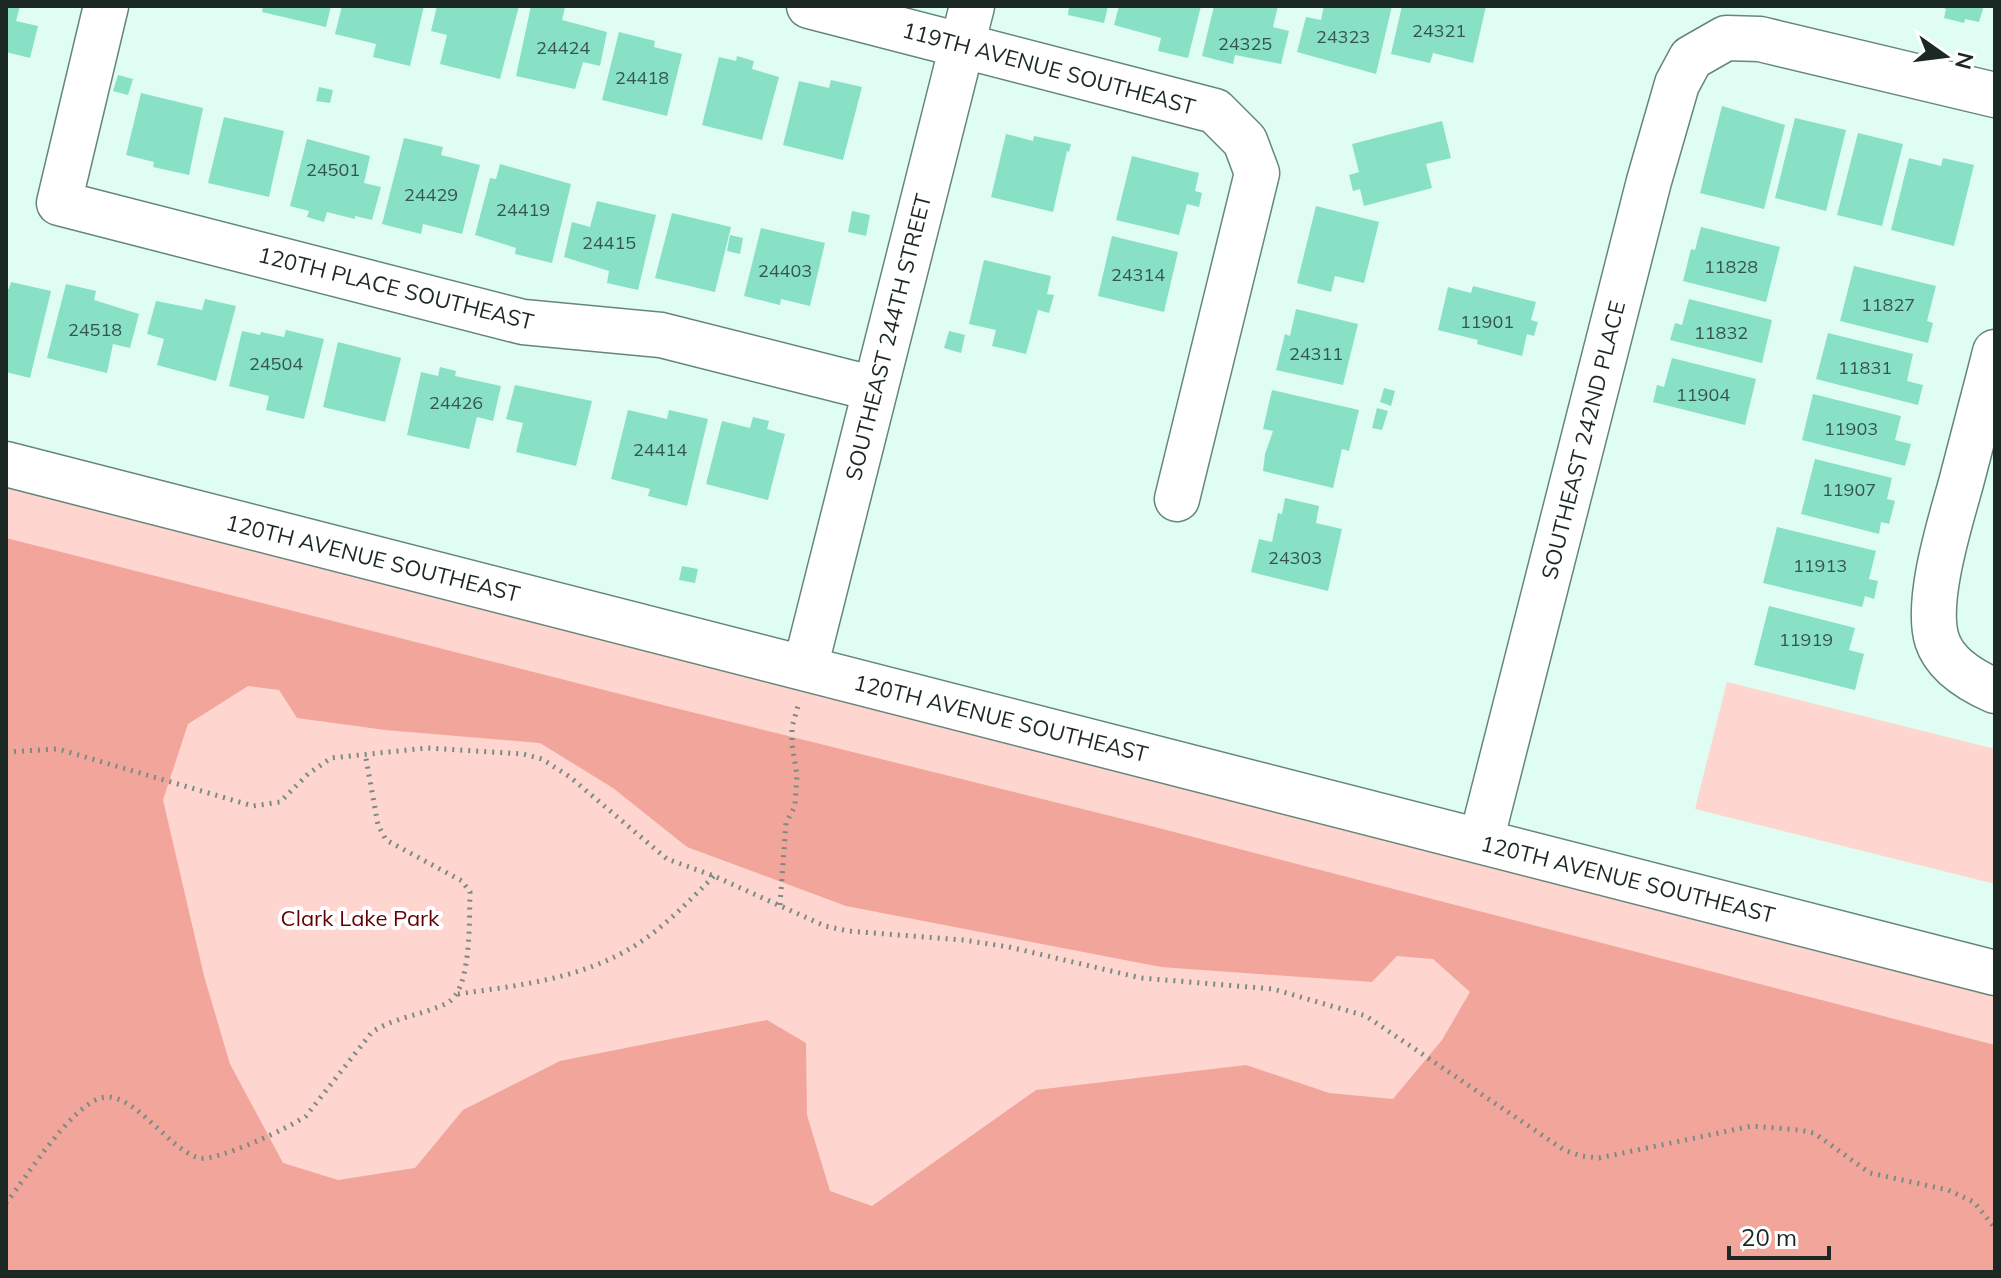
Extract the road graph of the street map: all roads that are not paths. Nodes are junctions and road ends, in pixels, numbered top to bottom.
1 (106, 6) edge
2 (809, 6) edge
3 (967, 25) edge
4 (1995, 95) edge
5 (1995, 352) edge
6 (875, 389) junction
7 (6, 464) edge
8 (1177, 499) dead end
9 (802, 685) junction
10 (1995, 691) edge
11 (1481, 841) junction
12 (1995, 973) edge

1 - 6 street, 120TH PLACE SOUTHEAST
2 - 3 street, 119TH AVENUE SOUTHEAST
3 - 6 street, SOUTHEAST 244TH STREET
3 - 8 street, 119TH AVENUE SOUTHEAST
4 - 11 street, SOUTHEAST 242ND PLACE
5 - 10 street
6 - 9 street, SOUTHEAST 244TH STREET
7 - 9 street, 120TH AVENUE SOUTHEAST
9 - 11 street, 120TH AVENUE SOUTHEAST
11 - 12 street, 120TH AVENUE SOUTHEAST

